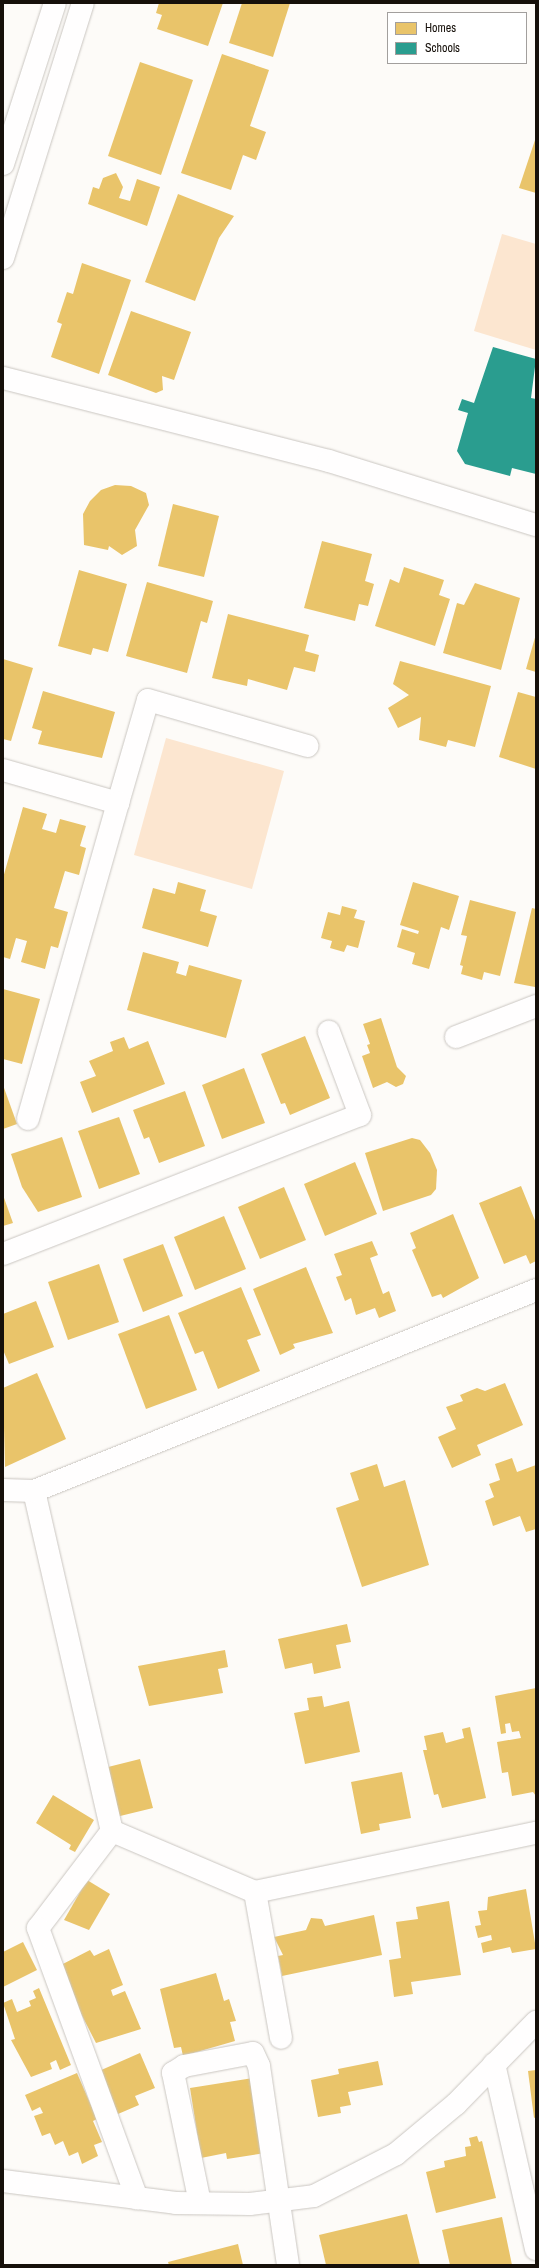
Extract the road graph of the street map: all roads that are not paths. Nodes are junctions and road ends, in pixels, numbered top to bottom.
1 (56, 3) edge
2 (83, 3) edge
3 (3, 164) edge
4 (3, 258) edge
5 (3, 378) edge
6 (536, 525) edge
7 (308, 746) dead end
8 (3, 770) edge
9 (118, 803) junction
10 (536, 1006) edge
11 (329, 1032) dead end
12 (456, 1037) dead end
13 (28, 1119) dead end
14 (3, 1254) edge
15 (536, 1290) edge
16 (3, 1490) edge
17 (34, 1491) junction
18 (112, 1831) junction
19 (536, 1833) edge
20 (255, 1892) junction
21 (536, 2022) edge
22 (281, 2038) dead end
23 (494, 2064) junction
24 (3, 2181) edge
25 (137, 2198) junction
26 (276, 2201) junction
27 (200, 2203) junction
28 (536, 2249) edge
29 (288, 2265) edge

1 - 3 street
2 - 4 street
5 - 6 street
7 - 9 street
8 - 9 street
9 - 13 street
10 - 12 street
11 - 14 street
15 - 17 street
16 - 17 street
17 - 18 street
18 - 20 street
18 - 25 street
19 - 20 street
20 - 22 street
21 - 23 street
23 - 26 street
23 - 28 street
24 - 25 street
25 - 27 street
26 - 27 street
26 - 27 street
26 - 29 street

